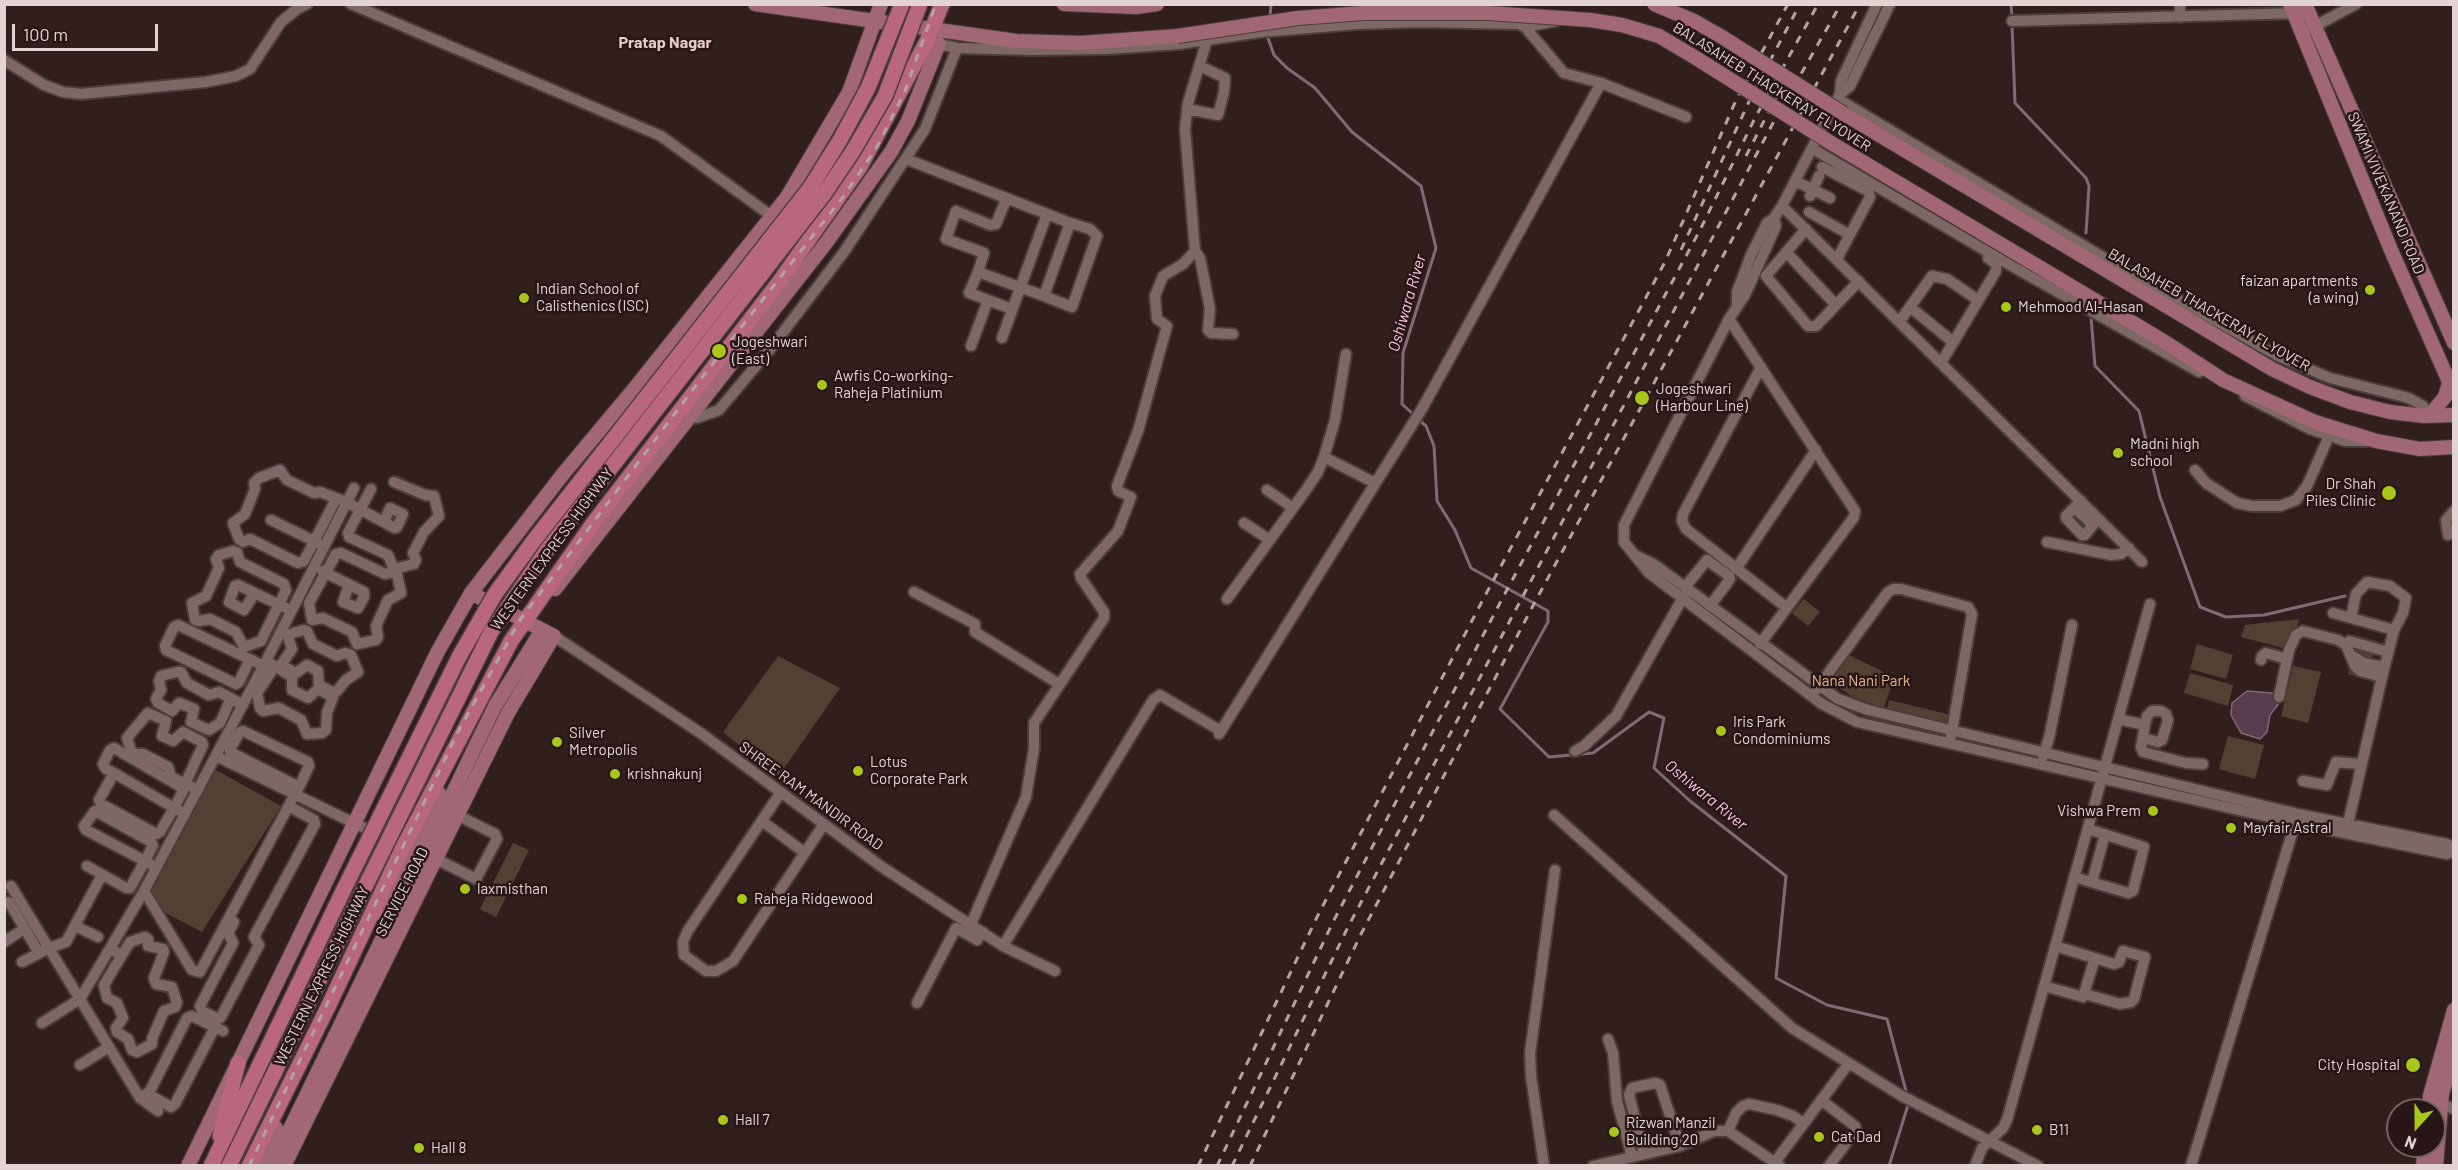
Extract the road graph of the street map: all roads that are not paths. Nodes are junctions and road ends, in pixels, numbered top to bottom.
1 (307, 4) edge
2 (351, 4) edge
3 (755, 4) edge
4 (881, 4) edge
5 (902, 4) edge
6 (920, 4) edge
7 (942, 4) edge
8 (1064, 4) edge
9 (1475, 4) edge
10 (1654, 4) edge
11 (1877, 4) edge
12 (1890, 4) edge
13 (2180, 4) edge
14 (2356, 4) edge
15 (1153, 5) edge
16 (2299, 9) edge
17 (2228, 10) edge
18 (2180, 17) junction
19 (2012, 21) dead end
20 (875, 22) junction
21 (1469, 23) junction
22 (1525, 27) junction
23 (1872, 27) junction
24 (2308, 30) junction
25 (933, 38) junction
26 (1208, 40) junction
27 (1161, 41) junction
28 (957, 48) junction
29 (4, 60) edge
30 (1200, 66) junction
31 (1710, 73) dead end
32 (1601, 83) junction
33 (1839, 96) junction
34 (1187, 109) junction
35 (1686, 117) dead end
36 (1813, 149) junction
37 (906, 159) junction
38 (1795, 181) junction
39 (1812, 193) junction
40 (1830, 198) dead end
41 (1006, 200) junction
42 (1782, 206) junction
43 (1809, 212) dead end
44 (1047, 214) junction
45 (772, 217) junction
46 (1070, 223) junction
47 (1806, 229) junction
48 (1850, 235) junction
49 (1953, 238) dead end
50 (809, 239) junction
51 (826, 243) junction
52 (1195, 251) junction
53 (1786, 252) junction
54 (1836, 259) junction
55 (978, 272) junction
56 (1859, 281) junction
57 (1020, 288) junction
58 (1044, 296) junction
59 (987, 300) junction
60 (1978, 300) junction
61 (1836, 304) junction
62 (1910, 307) junction
63 (1012, 309) junction
64 (1729, 319) junction
65 (1900, 321) junction
66 (1233, 334) dead end
67 (1002, 338) dead end
68 (1953, 342) junction
69 (2454, 343) edge
70 (971, 346) dead end
71 (1346, 354) dead end
72 (1941, 363) junction
73 (1761, 367) junction
74 (2451, 388) edge
75 (686, 413) junction
76 (2454, 415) edge
77 (2429, 416) junction
78 (2329, 436) junction
79 (2376, 441) junction
80 (1816, 450) junction
81 (2451, 450) edge
82 (1324, 457) junction
83 (2195, 470) dead end
84 (394, 482) dead end
85 (1375, 483) junction
86 (354, 488) dead end
87 (371, 489) dead end
88 (1267, 490) dead end
89 (341, 500) junction
90 (1293, 508) junction
91 (360, 510) junction
92 (2454, 511) edge
93 (271, 520) dead end
94 (384, 522) dead end
95 (1244, 523) dead end
96 (2448, 536) dead end
97 (1270, 540) junction
98 (2047, 542) dead end
99 (319, 544) junction
100 (2129, 548) junction
101 (2142, 562) dead end
102 (314, 567) junction
103 (1737, 569) junction
104 (326, 573) junction
105 (349, 585) dead end
106 (914, 592) dead end
107 (1685, 592) junction
108 (255, 593) dead end
109 (471, 593) junction
110 (1227, 599) dead end
111 (2150, 604) dead end
112 (279, 605) junction
113 (1710, 606) junction
114 (1787, 608) junction
115 (291, 611) junction
116 (2333, 613) dead end
117 (2351, 618) junction
118 (2072, 625) dead end
119 (538, 627) junction
120 (2394, 630) junction
121 (2349, 641) dead end
122 (1760, 644) junction
123 (2388, 652) junction
124 (250, 659) junction
125 (2287, 659) junction
126 (2269, 660) dead end
127 (271, 663) junction
128 (2383, 672) junction
129 (1059, 684) junction
130 (1819, 686) junction
131 (1811, 696) junction
132 (2279, 697) dead end
133 (231, 698) junction
134 (243, 705) junction
135 (2118, 719) junction
136 (1912, 721) junction
137 (2145, 725) junction
138 (1952, 730) junction
139 (1910, 734) junction
140 (2143, 738) junction
141 (1950, 743) junction
142 (1575, 751) dead end
143 (2044, 752) junction
144 (216, 756) junction
145 (2062, 756) junction
146 (2041, 763) junction
147 (2203, 764) dead end
148 (2361, 764) junction
149 (2059, 767) junction
150 (2104, 772) junction
151 (114, 773) junction
152 (2303, 781) dead end
153 (185, 784) junction
154 (198, 790) junction
155 (781, 792) junction
156 (298, 793) junction
157 (174, 808) junction
158 (294, 809) junction
159 (445, 809) junction
160 (185, 814) junction
161 (1554, 815) dead end
162 (461, 817) junction
163 (2296, 818) junction
164 (762, 821) junction
165 (354, 822) junction
166 (824, 824) junction
167 (2347, 828) junction
168 (2088, 829) junction
169 (2104, 834) junction
170 (403, 847) junction
171 (2454, 848) edge
172 (2454, 852) edge
173 (805, 853) junction
174 (433, 858) junction
175 (145, 861) junction
176 (87, 866) dead end
177 (157, 867) junction
178 (1555, 870) dead end
179 (102, 875) junction
180 (2074, 877) junction
181 (2092, 882) junction
182 (11, 886) dead end
183 (144, 891) junction
184 (10, 901) edge
185 (963, 924) junction
186 (75, 926) junction
187 (24, 929) junction
188 (98, 937) dead end
189 (4, 942) edge
190 (1003, 946) junction
191 (2055, 946) junction
192 (110, 949) junction
193 (44, 950) junction
194 (122, 955) junction
195 (2095, 958) junction
196 (22, 962) dead end
197 (1054, 971) dead end
198 (2044, 986) junction
199 (2085, 994) junction
200 (80, 999) junction
201 (917, 1003) dead end
202 (2454, 1010) edge
203 (42, 1023) dead end
204 (345, 1028) junction
205 (1608, 1039) dead end
206 (109, 1047) junction
207 (238, 1063) junction
208 (1849, 1063) junction
209 (2452, 1064) edge
210 (80, 1065) dead end
211 (150, 1091) junction
212 (140, 1098) junction
213 (2432, 1098) edge
214 (2444, 1098) edge
215 (1821, 1100) junction
216 (158, 1112) dead end
217 (1803, 1123) junction
218 (1728, 1131) junction
219 (1990, 1140) junction
220 (1680, 1146) junction
221 (1644, 1154) junction
222 (1632, 1157) junction
223 (214, 1160) edge
224 (1775, 1164) edge
225 (188, 1166) edge
226 (229, 1166) edge
227 (249, 1166) edge
228 (258, 1166) edge
229 (272, 1166) edge
230 (284, 1166) edge
231 (1544, 1166) edge
232 (1593, 1166) edge
233 (1828, 1166) edge
234 (1975, 1166) edge
235 (2038, 1166) edge
236 (2190, 1166) edge

1 - 29 street
2 - 45 street
3 - 20 main road, BALASAHEB THACKERAY FLYOVER
4 - 20 main road
5 - 223 highway, WESTERN EXPRESS HIGHWAY, bridge
6 - 226 highway, WESTERN EXPRESS HIGHWAY, bridge
7 - 25 highway
8 - 15 main road
9 - 21 street
10 - 77 main road, BALASAHEB THACKERAY FLYOVER, bridge
11 - 23 street
12 - 23 street
13 - 18 street
14 - 24 street
16 - 17 street
16 - 24 main road, SWAMI VIVEKANAND ROAD
17 - 18 street
18 - 19 street
20 - 25 main road, BALASAHEB THACKERAY FLYOVER
20 - 45 main road
21 - 22 street
21 - 26 street
22 - 31 street
22 - 32 street
23 - 33 street
23 - 33 street
24 - 69 main road, SWAMI VIVEKANAND ROAD
24 - 74 main road, SWAMI VIVEKANAND ROAD
25 - 27 main road, BALASAHEB THACKERAY FLYOVER
25 - 28 street
25 - 50 highway
25 - 51 main road
26 - 27 street
26 - 30 street
27 - 28 street
27 - 79 main road, BALASAHEB THACKERAY FLYOVER, bridge
28 - 37 street
30 - 34 street
30 - 34 street
32 - 35 street
32 - 85 street
33 - 36 street
33 - 77 street
34 - 52 street
36 - 38 street
36 - 78 street
37 - 41 street
37 - 75 street
38 - 39 street
38 - 42 street
39 - 40 street
39 - 48 street
41 - 44 street
41 - 55 street
42 - 47 street
42 - 64 street
43 - 48 street
44 - 46 street
44 - 57 street
45 - 50 street
45 - 109 main road
46 - 58 street
46 - 58 street
47 - 53 street
47 - 54 street
48 - 54 street
49 - 60 street
50 - 51 highway
50 - 75 highway
51 - 75 main road
52 - 66 street
52 - 129 street
53 - 61 street
53 - 61 street
54 - 56 street
55 - 57 street
55 - 59 street
56 - 61 street
56 - 65 street
57 - 58 street
57 - 63 street
59 - 63 street
59 - 70 street
60 - 62 street
60 - 68 street
62 - 65 street
62 - 68 street
63 - 67 street
64 - 73 street
64 - 107 street
65 - 72 street
68 - 72 street
71 - 82 street
72 - 100 street
73 - 80 street
73 - 103 street
74 - 77 main road
75 - 119 highway
76 - 77 main road, BALASAHEB THACKERAY FLYOVER
78 - 79 street
78 - 83 street
79 - 81 main road, BALASAHEB THACKERAY FLYOVER
80 - 103 street
80 - 114 street
82 - 85 street
82 - 90 street
84 - 91 street
85 - 190 street
86 - 89 street
87 - 91 street
88 - 90 street
89 - 91 street
89 - 99 street
89 - 99 street
90 - 97 street
91 - 94 street
92 - 96 street
93 - 99 street
95 - 97 street
97 - 110 street
98 - 100 street
99 - 102 street
100 - 101 street
102 - 104 street
102 - 115 street
103 - 114 street
104 - 104 street
104 - 105 street
106 - 129 street
107 - 113 street
107 - 113 street
107 - 131 street
107 - 142 street
108 - 112 street
109 - 119 main road
109 - 165 main road
111 - 135 street
112 - 112 street
112 - 115 street
113 - 122 street
114 - 122 street
115 - 127 street
116 - 117 street
117 - 120 street
117 - 120 street
118 - 143 street
119 - 155 street, SHREE RAM MANDIR ROAD
119 - 159 main road
119 - 162 main road, SERVICE ROAD
119 - 170 highway
119 - 228 main road
120 - 123 street
121 - 123 street
122 - 130 street
123 - 128 street
124 - 124 street
124 - 127 street
125 - 126 street
125 - 128 street
125 - 132 street
127 - 127 street
127 - 127 street
127 - 134 street
128 - 148 street
129 - 185 street
130 - 131 street
130 - 136 street
130 - 138 street
131 - 139 street
133 - 133 street
133 - 134 street
134 - 144 street
135 - 137 street
135 - 150 street
136 - 138 street
136 - 139 street
137 - 140 street
137 - 140 street
138 - 141 street
138 - 143 street
139 - 141 street
140 - 147 street
141 - 146 street
143 - 145 street
143 - 146 street
144 - 154 street
144 - 156 street
145 - 149 street
145 - 150 street
146 - 149 street
148 - 152 street
148 - 167 street
149 - 150 street
150 - 163 street
150 - 168 street
151 - 157 street
151 - 157 street
151 - 157 street
153 - 153 street
153 - 154 street
154 - 160 street
155 - 164 street
155 - 166 street, SHREE RAM MANDIR ROAD
156 - 156 street
156 - 158 street
156 - 165 street
156 - 183 street
157 - 160 street
158 - 158 street
159 - 162 street
159 - 174 main road
160 - 177 street
161 - 208 street
162 - 174 main road, SERVICE ROAD
162 - 174 street
163 - 167 street
163 - 236 street
164 - 173 street
164 - 173 street
165 - 170 street
165 - 207 main road
166 - 173 street
166 - 185 street, SHREE RAM MANDIR ROAD
167 - 171 street
167 - 172 street
168 - 169 street
168 - 180 street
169 - 181 street
169 - 181 street
170 - 227 highway
174 - 204 main road, SERVICE ROAD
175 - 175 street
175 - 177 street
175 - 179 street
176 - 179 street
177 - 183 street
178 - 231 street
179 - 186 street
180 - 181 street
180 - 191 street
182 - 184 street
183 - 192 street
184 - 187 street
184 - 193 street
185 - 190 street, SHREE RAM MANDIR ROAD
185 - 201 street
186 - 188 street
186 - 193 street
187 - 189 street
187 - 193 street
190 - 197 street, SHREE RAM MANDIR ROAD
191 - 195 street
191 - 198 street
192 - 194 street
192 - 200 street
193 - 196 street
193 - 200 street
194 - 194 street
195 - 199 street
195 - 199 street
198 - 199 street
198 - 219 street
200 - 203 street
200 - 206 street
202 - 213 main road
204 - 229 main road
204 - 230 main road, SERVICE ROAD
205 - 222 street
206 - 210 street
206 - 212 street
207 - 223 highway
207 - 225 main road
208 - 215 street
208 - 219 street
209 - 214 main road
211 - 211 street
211 - 212 street
212 - 216 street
215 - 217 street
215 - 233 street
217 - 218 street
217 - 224 street
218 - 220 street
218 - 224 street
219 - 234 street
219 - 235 street
220 - 221 street
220 - 221 street
221 - 222 street
222 - 232 street

